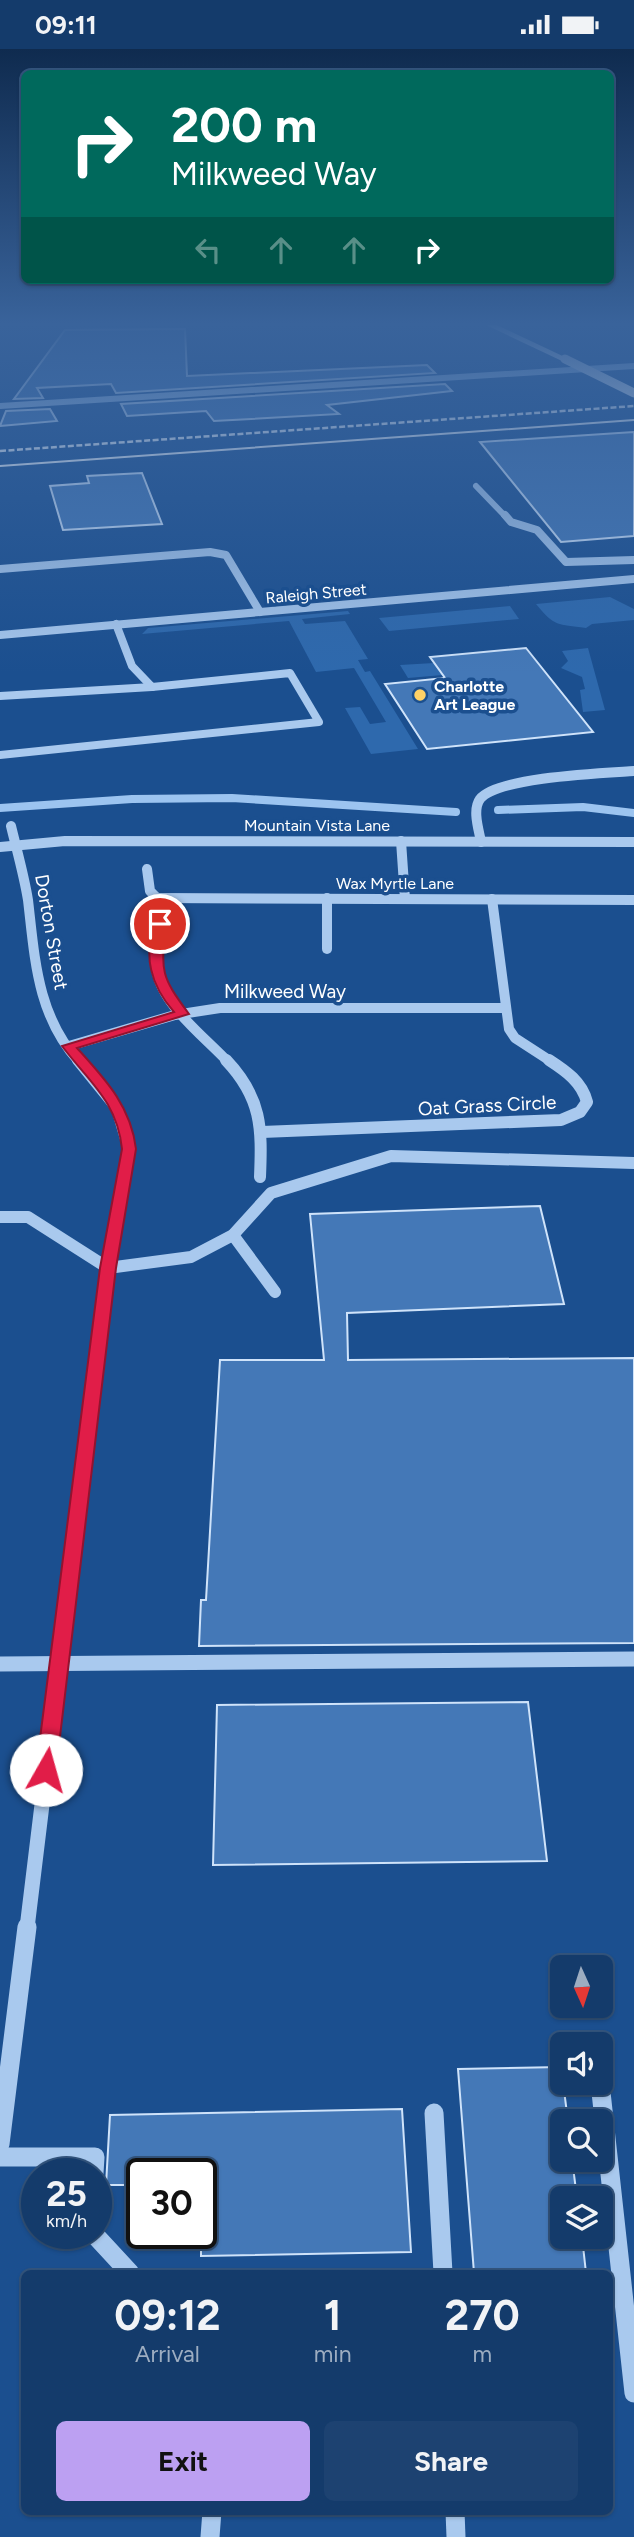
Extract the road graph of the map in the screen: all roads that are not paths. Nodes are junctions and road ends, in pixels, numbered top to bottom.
1 (476, 486) dead end
2 (633, 561) edge
3 (0, 569) edge
4 (634, 579) edge
5 (260, 612) junction
6 (116, 624) junction
7 (0, 635) edge
8 (152, 687) junction
9 (0, 696) edge
10 (0, 755) edge
11 (634, 771) edge
12 (11, 826) dead end
13 (401, 841) junction
14 (481, 842) junction
15 (634, 842) edge
16 (15, 845) junction
17 (0, 847) edge
18 (147, 869) dead end
19 (155, 898) junction
20 (327, 898) junction
21 (405, 899) junction
22 (492, 899) junction
23 (634, 900) edge
24 (327, 949) dead end
25 (506, 1009) junction
26 (183, 1014) junction
27 (69, 1046) junction
28 (262, 1132) junction
29 (634, 1163) edge
30 (260, 1177) dead end
31 (0, 1217) edge
32 (233, 1235) junction
33 (108, 1268) junction
34 (275, 1292) dead end
35 (634, 1659) edge
36 (0, 1664) edge
37 (59, 1664) junction
38 (601, 2095) edge
39 (434, 2113) dead end
40 (0, 2144) edge
41 (0, 2157) edge
42 (95, 2158) edge
43 (108, 2249) edge
44 (127, 2270) edge
45 (443, 2270) edge
46 (634, 2393) edge
47 (212, 2515) edge
48 (455, 2515) edge
49 (210, 2537) edge
50 (456, 2537) edge

1 - 2 street
3 - 5 street
4 - 5 street, Raleigh Street
5 - 6 street, Raleigh Street
6 - 7 street, Raleigh Street
6 - 8 street
8 - 9 lane
8 - 10 street
11 - 14 street
12 - 16 street, Dorton Street
13 - 14 street, Mountain Vista Lane
13 - 16 street, Mountain Vista Lane
13 - 21 street
14 - 15 street, Mountain Vista Lane
16 - 17 street, Mountain Vista Lane
16 - 27 street, Dorton Street
18 - 19 street
19 - 20 street, Wax Myrtle Lane
19 - 26 street
20 - 21 street, Wax Myrtle Lane
20 - 24 street
21 - 22 street, Wax Myrtle Lane
22 - 23 street, Wax Myrtle Lane
22 - 25 street, Oat Grass Circle
25 - 26 street, Milkweed Way
25 - 28 street, Oat Grass Circle
26 - 27 street, Milkweed Way
26 - 28 street
27 - 33 street, Dorton Street
28 - 30 street
29 - 32 street
31 - 33 street
32 - 33 street
32 - 34 street
33 - 37 street, Dorton Street
35 - 37 street
36 - 37 street
37 - 40 street, Dorton Street
38 - 46 street
39 - 45 street
41 - 42 lane
43 - 44 street
47 - 49 street
48 - 50 street

